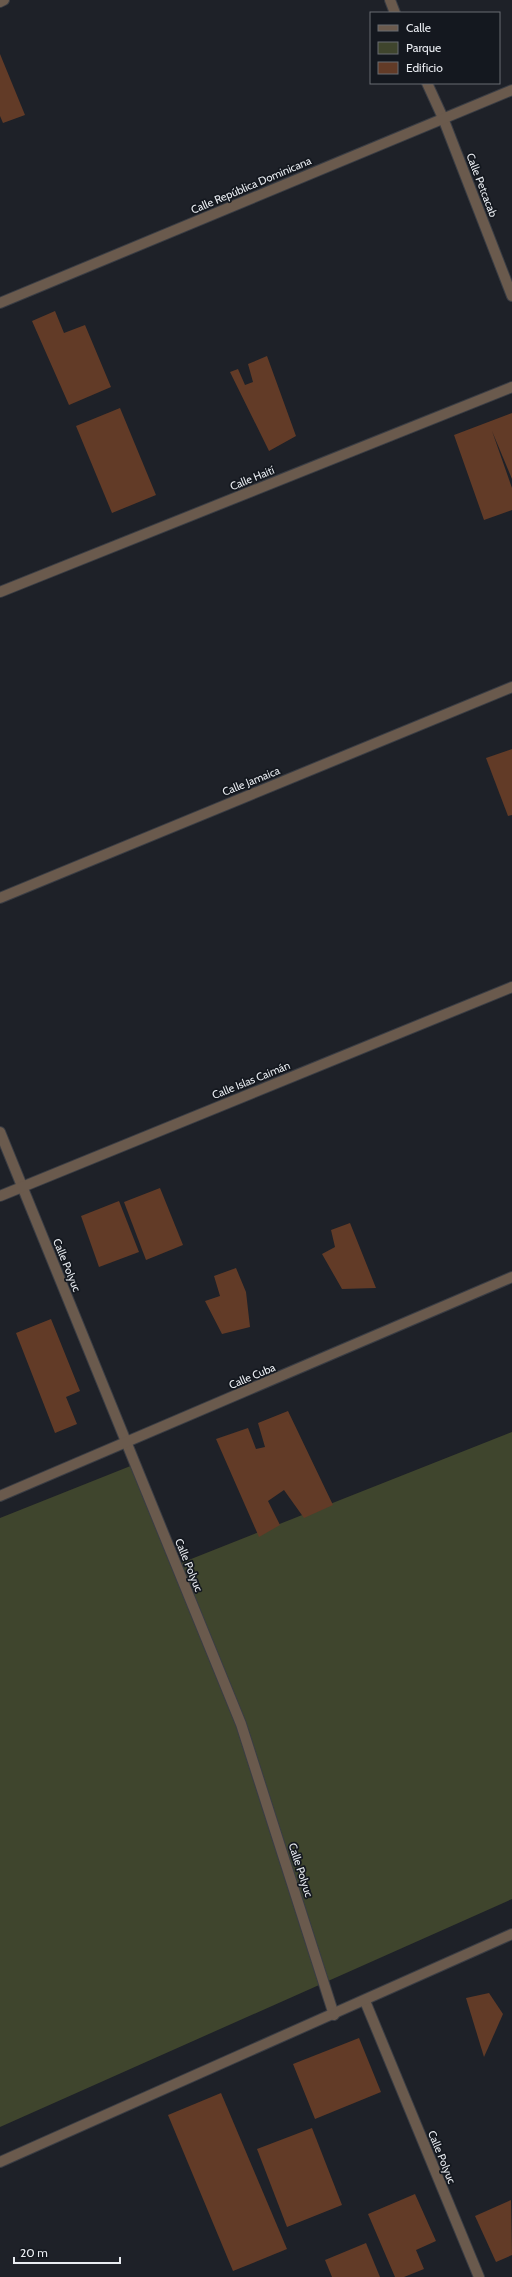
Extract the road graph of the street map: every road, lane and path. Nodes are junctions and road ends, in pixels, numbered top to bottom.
1 (4, 0) edge
2 (390, 0) edge
3 (0, 2) edge
4 (395, 12) edge
5 (427, 84) edge
6 (512, 90) edge
7 (443, 118) junction
8 (512, 296) edge
9 (0, 303) edge
10 (512, 387) edge
11 (0, 592) edge
12 (512, 687) edge
13 (0, 898) edge
14 (512, 987) edge
15 (0, 1132) edge
16 (23, 1187) junction
17 (0, 1196) edge
18 (512, 1277) edge
19 (126, 1443) junction
20 (0, 1496) edge
21 (512, 1934) edge
22 (365, 2001) junction
23 (334, 2015) junction
24 (0, 2162) edge
25 (479, 2277) edge

1 - 3 street
2 - 4 street
5 - 7 street, Calle Petcacab
6 - 7 street, Calle República Dominicana
7 - 8 street, Calle Petcacab
7 - 9 street, Calle República Dominicana
10 - 11 street, Calle Haití
12 - 13 street, Calle Jamaica
14 - 16 street, Calle Islas Caimán
15 - 16 street, Calle Polyuc
16 - 17 street, Calle Islas Caimán
16 - 19 street, Calle Polyuc
18 - 19 street, Calle Cuba
19 - 20 street, Calle Cuba
19 - 23 street, Calle Polyuc
21 - 22 street
22 - 23 street
22 - 25 street, Calle Polyuc
23 - 24 street

